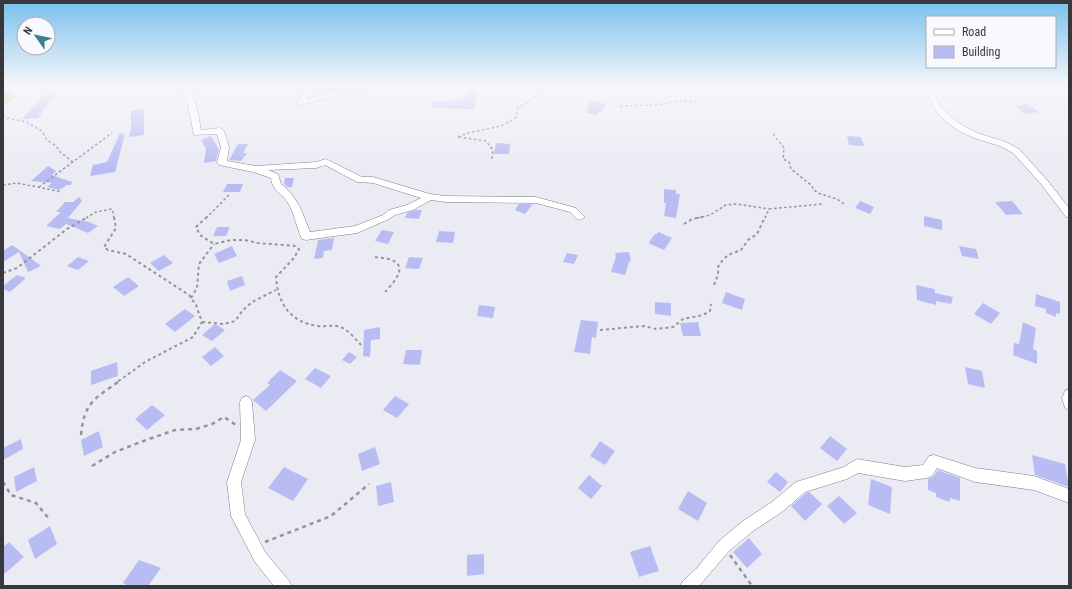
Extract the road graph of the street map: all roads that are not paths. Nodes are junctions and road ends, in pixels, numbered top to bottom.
1 (194, 112) edge
2 (942, 112) edge
3 (255, 169) junction
4 (430, 196) junction
5 (1069, 215) edge
6 (580, 217) dead end
7 (1069, 395) edge
8 (246, 402) dead end
9 (1069, 404) edge
10 (1069, 496) edge
11 (284, 586) edge
12 (688, 586) edge

1 - 3 street
2 - 5 street
3 - 4 street
3 - 4 street
4 - 6 street
7 - 9 street
8 - 11 street
10 - 12 street

